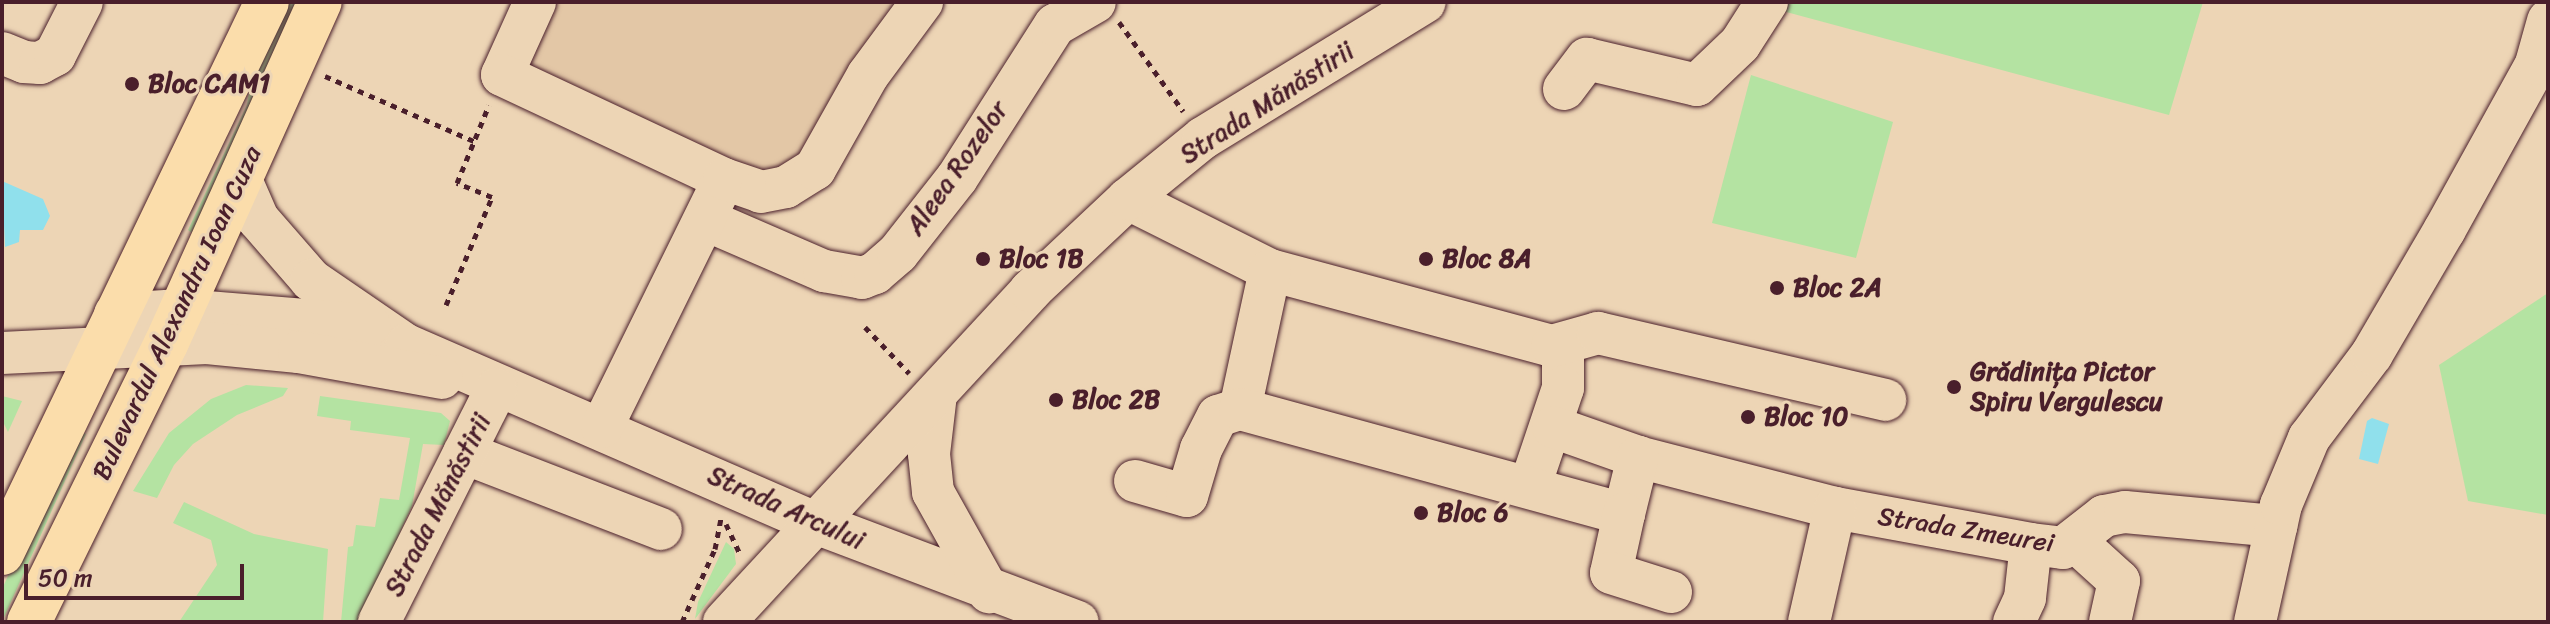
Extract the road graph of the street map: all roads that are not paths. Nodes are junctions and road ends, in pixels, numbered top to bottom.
1 (82, 2) edge
2 (267, 2) edge
3 (320, 2) edge
4 (535, 2) edge
5 (922, 2) edge
6 (1425, 2) edge
7 (1767, 2) edge
8 (1104, 8) edge
9 (2548, 21) edge
10 (2, 53) edge
11 (2542, 64) edge
12 (1564, 89) dead end
13 (724, 179) junction
14 (241, 180) junction
15 (1128, 199) junction
16 (706, 220) junction
17 (1270, 270) junction
18 (371, 325) junction
19 (174, 327) junction
20 (106, 331) junction
21 (1552, 346) junction
22 (2, 353) edge
23 (927, 388) junction
24 (496, 389) junction
25 (1885, 400) dead end
26 (1240, 409) junction
27 (602, 427) junction
28 (1553, 427) junction
29 (464, 453) junction
30 (1638, 457) junction
31 (1135, 481) dead end
32 (1530, 486) junction
33 (1835, 508) junction
34 (1624, 514) junction
35 (813, 522) junction
36 (2276, 526) junction
37 (661, 529) dead end
38 (4, 532) edge
39 (2076, 542) junction
40 (2031, 544) junction
41 (989, 592) junction
42 (1671, 592) dead end
43 (29, 622) edge
44 (379, 622) edge
45 (724, 622) edge
46 (1078, 622) edge
47 (1809, 622) edge
48 (2014, 622) edge
49 (2110, 622) edge
50 (2255, 622) edge

1 - 10 street
2 - 20 main road, Bulevardul Alexandru Ioan Cuza
3 - 14 main road, Bulevardul Alexandru Ioan Cuza
4 - 13 street
5 - 13 street
6 - 15 street, Strada Mănăstirii
7 - 12 street
8 - 16 street, Aleea Rozelor
9 - 11 street
11 - 36 street
13 - 16 street
14 - 18 street, Strada Arcului
14 - 19 main road, Bulevardul Alexandru Ioan Cuza
15 - 17 street
15 - 23 street, Strada Mănăstirii
16 - 27 street
17 - 21 street
17 - 26 street
18 - 19 street, Strada Arcului
18 - 24 street, Strada Arcului
19 - 20 street
19 - 24 street, Strada Arcului
19 - 43 main road, Bulevardul Alexandru Ioan Cuza
20 - 22 street
20 - 38 main road, Bulevardul Alexandru Ioan Cuza
21 - 25 street
21 - 28 street
23 - 35 street, Strada Mănăstirii
23 - 41 street
24 - 27 street, Strada Arcului
24 - 29 street, Strada Mănăstirii
26 - 31 street
26 - 32 street
27 - 35 street, Strada Arcului
28 - 30 street, Strada Zmeurei
28 - 32 street
29 - 37 street
29 - 44 street, Strada Mănăstirii
30 - 33 street, Strada Zmeurei
30 - 34 street
32 - 34 street
33 - 40 street, Strada Zmeurei
33 - 47 street
34 - 42 street
35 - 41 street, Strada Arcului
35 - 45 street, Strada Mănăstirii
36 - 39 street, Strada Zmeurei
36 - 50 street
39 - 40 street, Strada Zmeurei
39 - 49 street
40 - 48 street
41 - 46 street, Strada Arcului

